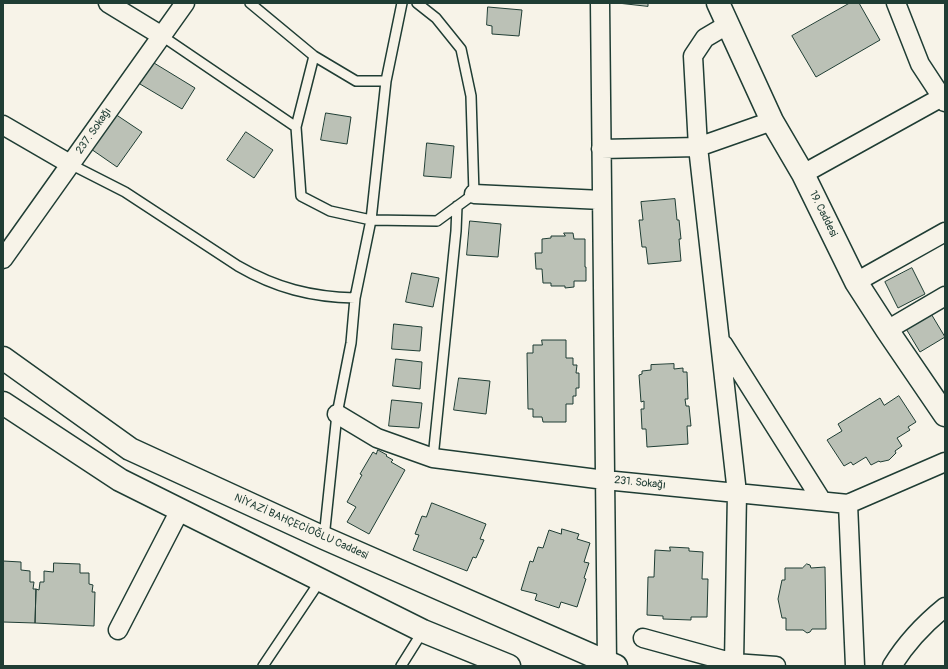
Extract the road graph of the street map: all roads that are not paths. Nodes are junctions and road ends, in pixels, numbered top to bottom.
1 (108, 3) edge
2 (185, 3) edge
3 (250, 3) edge
4 (402, 3) edge
5 (417, 3) edge
6 (600, 3) edge
7 (718, 3) edge
8 (896, 3) edge
9 (727, 24) junction
10 (162, 36) junction
11 (314, 56) junction
12 (386, 81) junction
13 (943, 100) edge
14 (772, 121) junction
15 (3, 125) edge
16 (296, 127) junction
17 (698, 147) junction
18 (601, 149) junction
19 (70, 164) junction
20 (803, 174) junction
21 (474, 194) junction
22 (602, 200) junction
23 (456, 206) junction
24 (371, 220) junction
25 (945, 232) edge
26 (3, 259) edge
27 (856, 282) junction
28 (945, 296) edge
29 (355, 298) junction
30 (887, 330) junction
31 (720, 340) junction
32 (3, 358) edge
33 (3, 403) edge
34 (337, 414) junction
35 (945, 415) edge
36 (433, 458) junction
37 (945, 462) edge
38 (605, 480) junction
39 (737, 493) junction
40 (822, 502) junction
41 (848, 504) junction
42 (180, 510) junction
43 (324, 538) junction
44 (320, 581) junction
45 (945, 607) edge
46 (118, 630) dead end
47 (423, 631) junction
48 (643, 638) dead end
49 (734, 663) junction
50 (612, 664) edge
51 (263, 666) edge
52 (401, 666) edge
53 (509, 666) edge
54 (776, 666) edge
55 (854, 666) edge
56 (892, 666) edge

1 - 10 street
2 - 10 street, 237. Sokağı
3 - 11 lane
4 - 12 lane
5 - 21 lane
6 - 18 street
7 - 9 main road, 19. Caddesi
8 - 13 street
9 - 14 main road, 19. Caddesi
9 - 17 street
10 - 16 lane
10 - 19 street, 237. Sokağı
11 - 12 lane
11 - 16 lane
12 - 24 lane
13 - 20 street
14 - 17 street
14 - 20 main road, 19. Caddesi
15 - 19 street
16 - 24 lane
17 - 18 street
17 - 31 street
18 - 22 street
19 - 26 street, 237. Sokağı
19 - 29 lane
20 - 27 main road, 19. Caddesi
21 - 22 street
21 - 23 lane
22 - 38 street
23 - 24 lane
23 - 36 lane
24 - 29 lane
25 - 27 street
27 - 30 main road, 19. Caddesi
28 - 30 street
29 - 34 lane
30 - 35 main road, 19. Caddesi
31 - 39 street
31 - 40 street
32 - 43 main road, NİYAZİ BAHÇECİOĞLU Caddesi
33 - 42 main road
34 - 36 street, 231. Sokağı
34 - 43 lane
36 - 38 street, 231. Sokağı
37 - 41 street, 231. Sokağı
38 - 39 street, 231. Sokağı
38 - 50 street
39 - 40 street, 231. Sokağı
39 - 49 street
40 - 41 street, 231. Sokağı
41 - 55 street
42 - 44 main road
42 - 46 street
43 - 50 main road, NİYAZİ BAHÇECİOĞLU Caddesi
44 - 47 main road
44 - 51 lane
45 - 56 street
47 - 52 lane
47 - 53 main road
48 - 49 street
49 - 54 street

